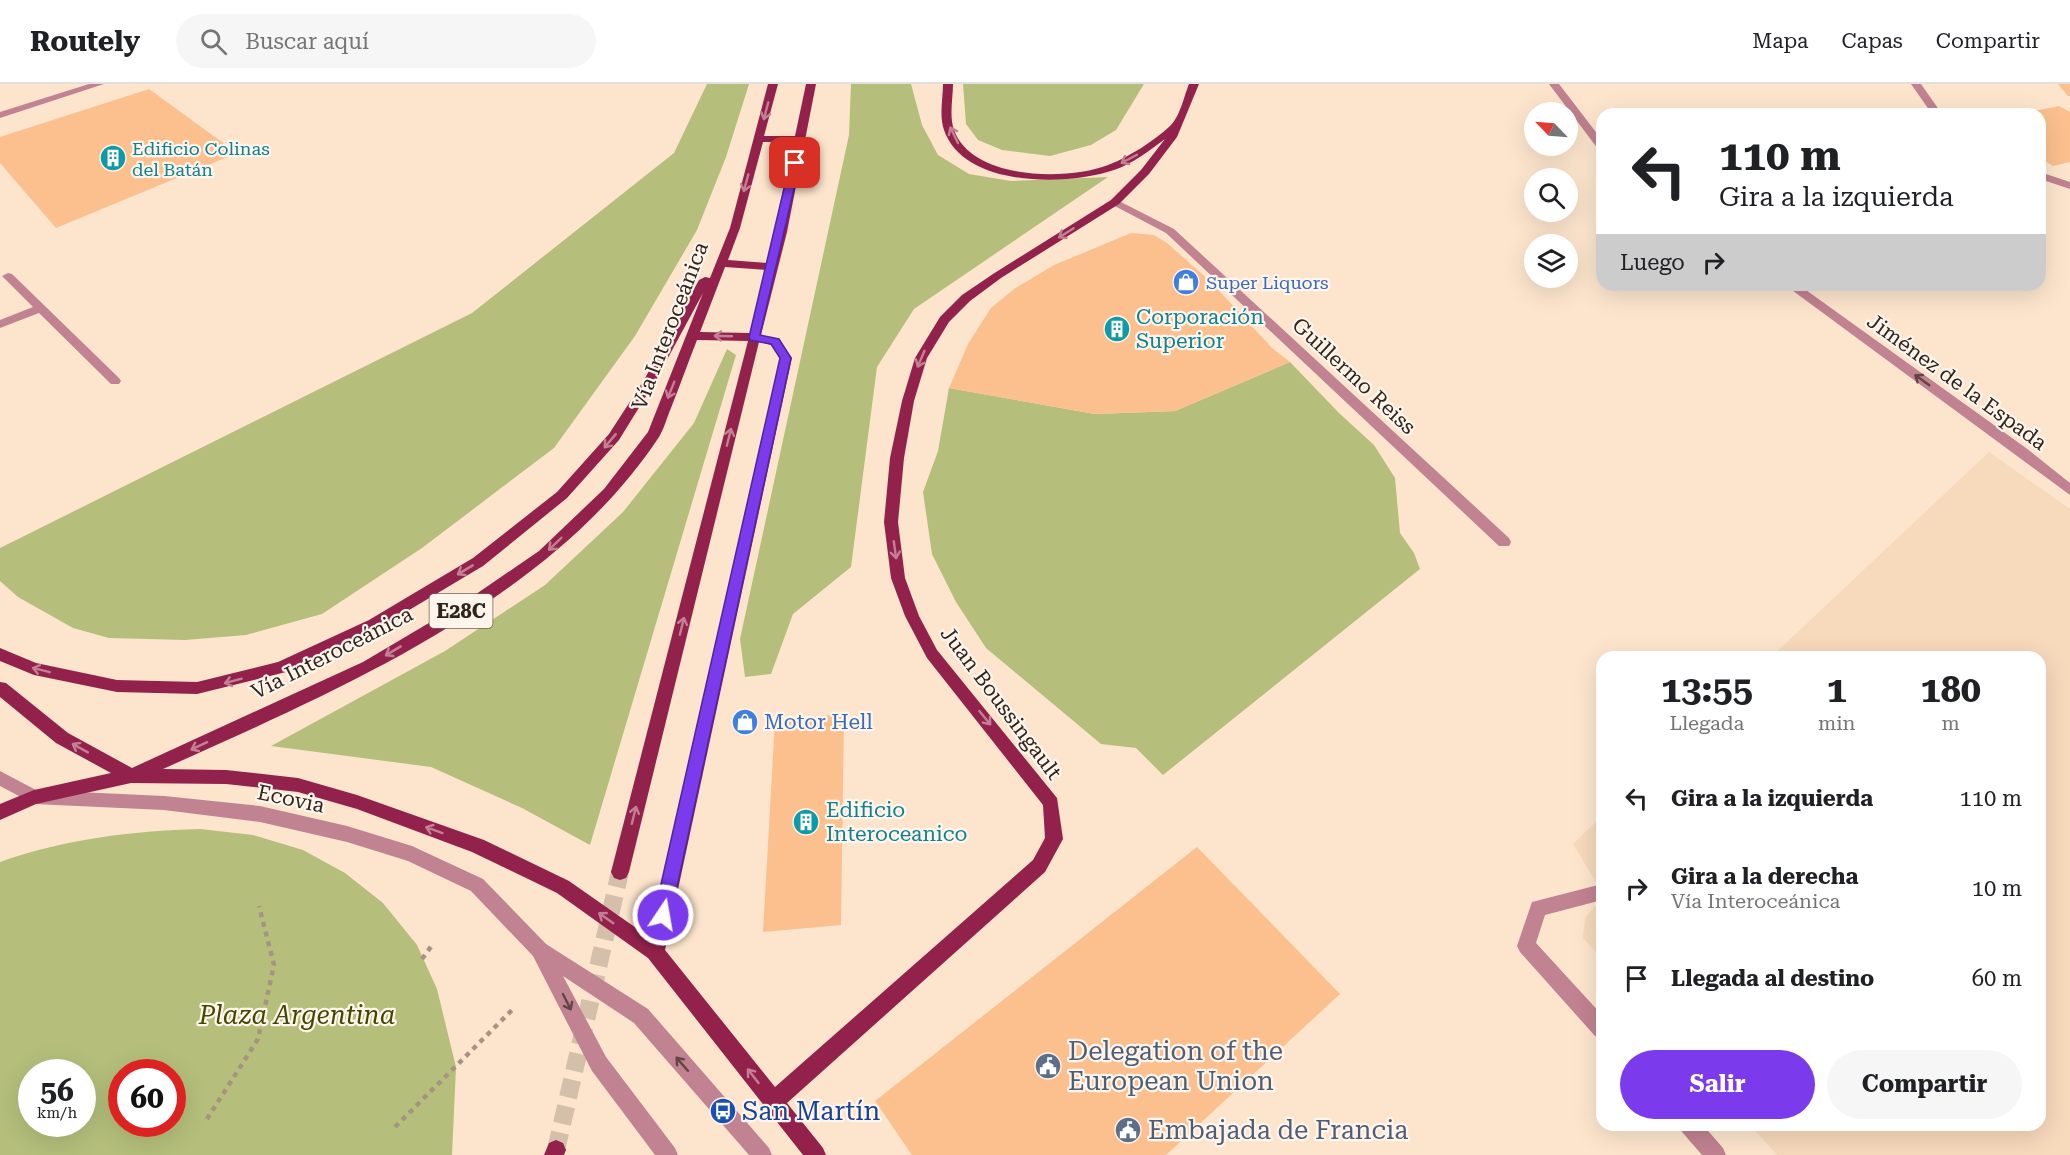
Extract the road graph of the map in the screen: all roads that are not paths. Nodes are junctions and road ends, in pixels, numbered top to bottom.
1 (99, 84) edge
2 (773, 84) edge
3 (811, 84) edge
4 (948, 84) edge
5 (1194, 84) edge
6 (1554, 84) edge
7 (1916, 84) edge
8 (1933, 108) edge
9 (0, 115) edge
10 (1177, 126) junction
11 (758, 139) junction
12 (800, 139) junction
13 (1596, 139) edge
14 (2046, 177) edge
15 (2070, 186) edge
16 (1115, 202) junction
17 (735, 228) junction
18 (720, 264) junction
19 (772, 267) junction
20 (8, 276) dead end
21 (1799, 291) edge
22 (40, 308) junction
23 (0, 324) edge
24 (692, 336) junction
25 (754, 337) junction
26 (115, 381) dead end
27 (2070, 490) edge
28 (1504, 542) dead end
29 (0, 654) edge
30 (0, 688) edge
31 (132, 776) junction
32 (0, 778) edge
33 (34, 797) junction
34 (0, 812) edge
35 (620, 872) tunnel mouth
36 (1596, 894) edge
37 (540, 950) junction
38 (655, 952) junction
39 (1596, 1022) edge
40 (773, 1102) junction
41 (1694, 1131) edge
42 (668, 1155) edge
43 (762, 1155) edge
44 (816, 1155) edge
45 (1716, 1155) edge

1 - 9 street
2 -> 11 main road, Vía Interoceánica / E28C
3 - 12 main road
10 -> 4 main road
5 - 10 main road, Juan Boussingault
6 - 13 street
7 - 8 street
10 - 16 main road, Juan Boussingault
11 - 12 main road
11 -> 17 main road, Vía Interoceánica / E28C
12 - 19 main road
14 - 15 street
16 - 28 street, Guillermo Reiss
16 -> 40 main road, Juan Boussingault
17 - 18 main road, Vía Interoceánica / E28C
17 -> 29 main road
18 - 19 main road
18 - 24 main road, Vía Interoceánica / E28C
19 - 25 main road
20 - 22 street
27 -> 21 street, Jiménez de la Espada
22 - 23 street
22 - 26 street
25 -> 24 main road
24 -> 31 main road, Vía Interoceánica / E28C
35 -> 25 main road
25 - 38 main road
31 -> 30 main road
31 - 33 main road, Vía Interoceánica
38 -> 31 main road
32 - 33 street, Ecovia
33 - 34 main road, Vía Interoceánica
33 - 37 street, Ecovia
36 - 39 street
37 -> 42 street
43 -> 37 street
40 -> 38 main road
40 - 44 main road
41 - 45 street

